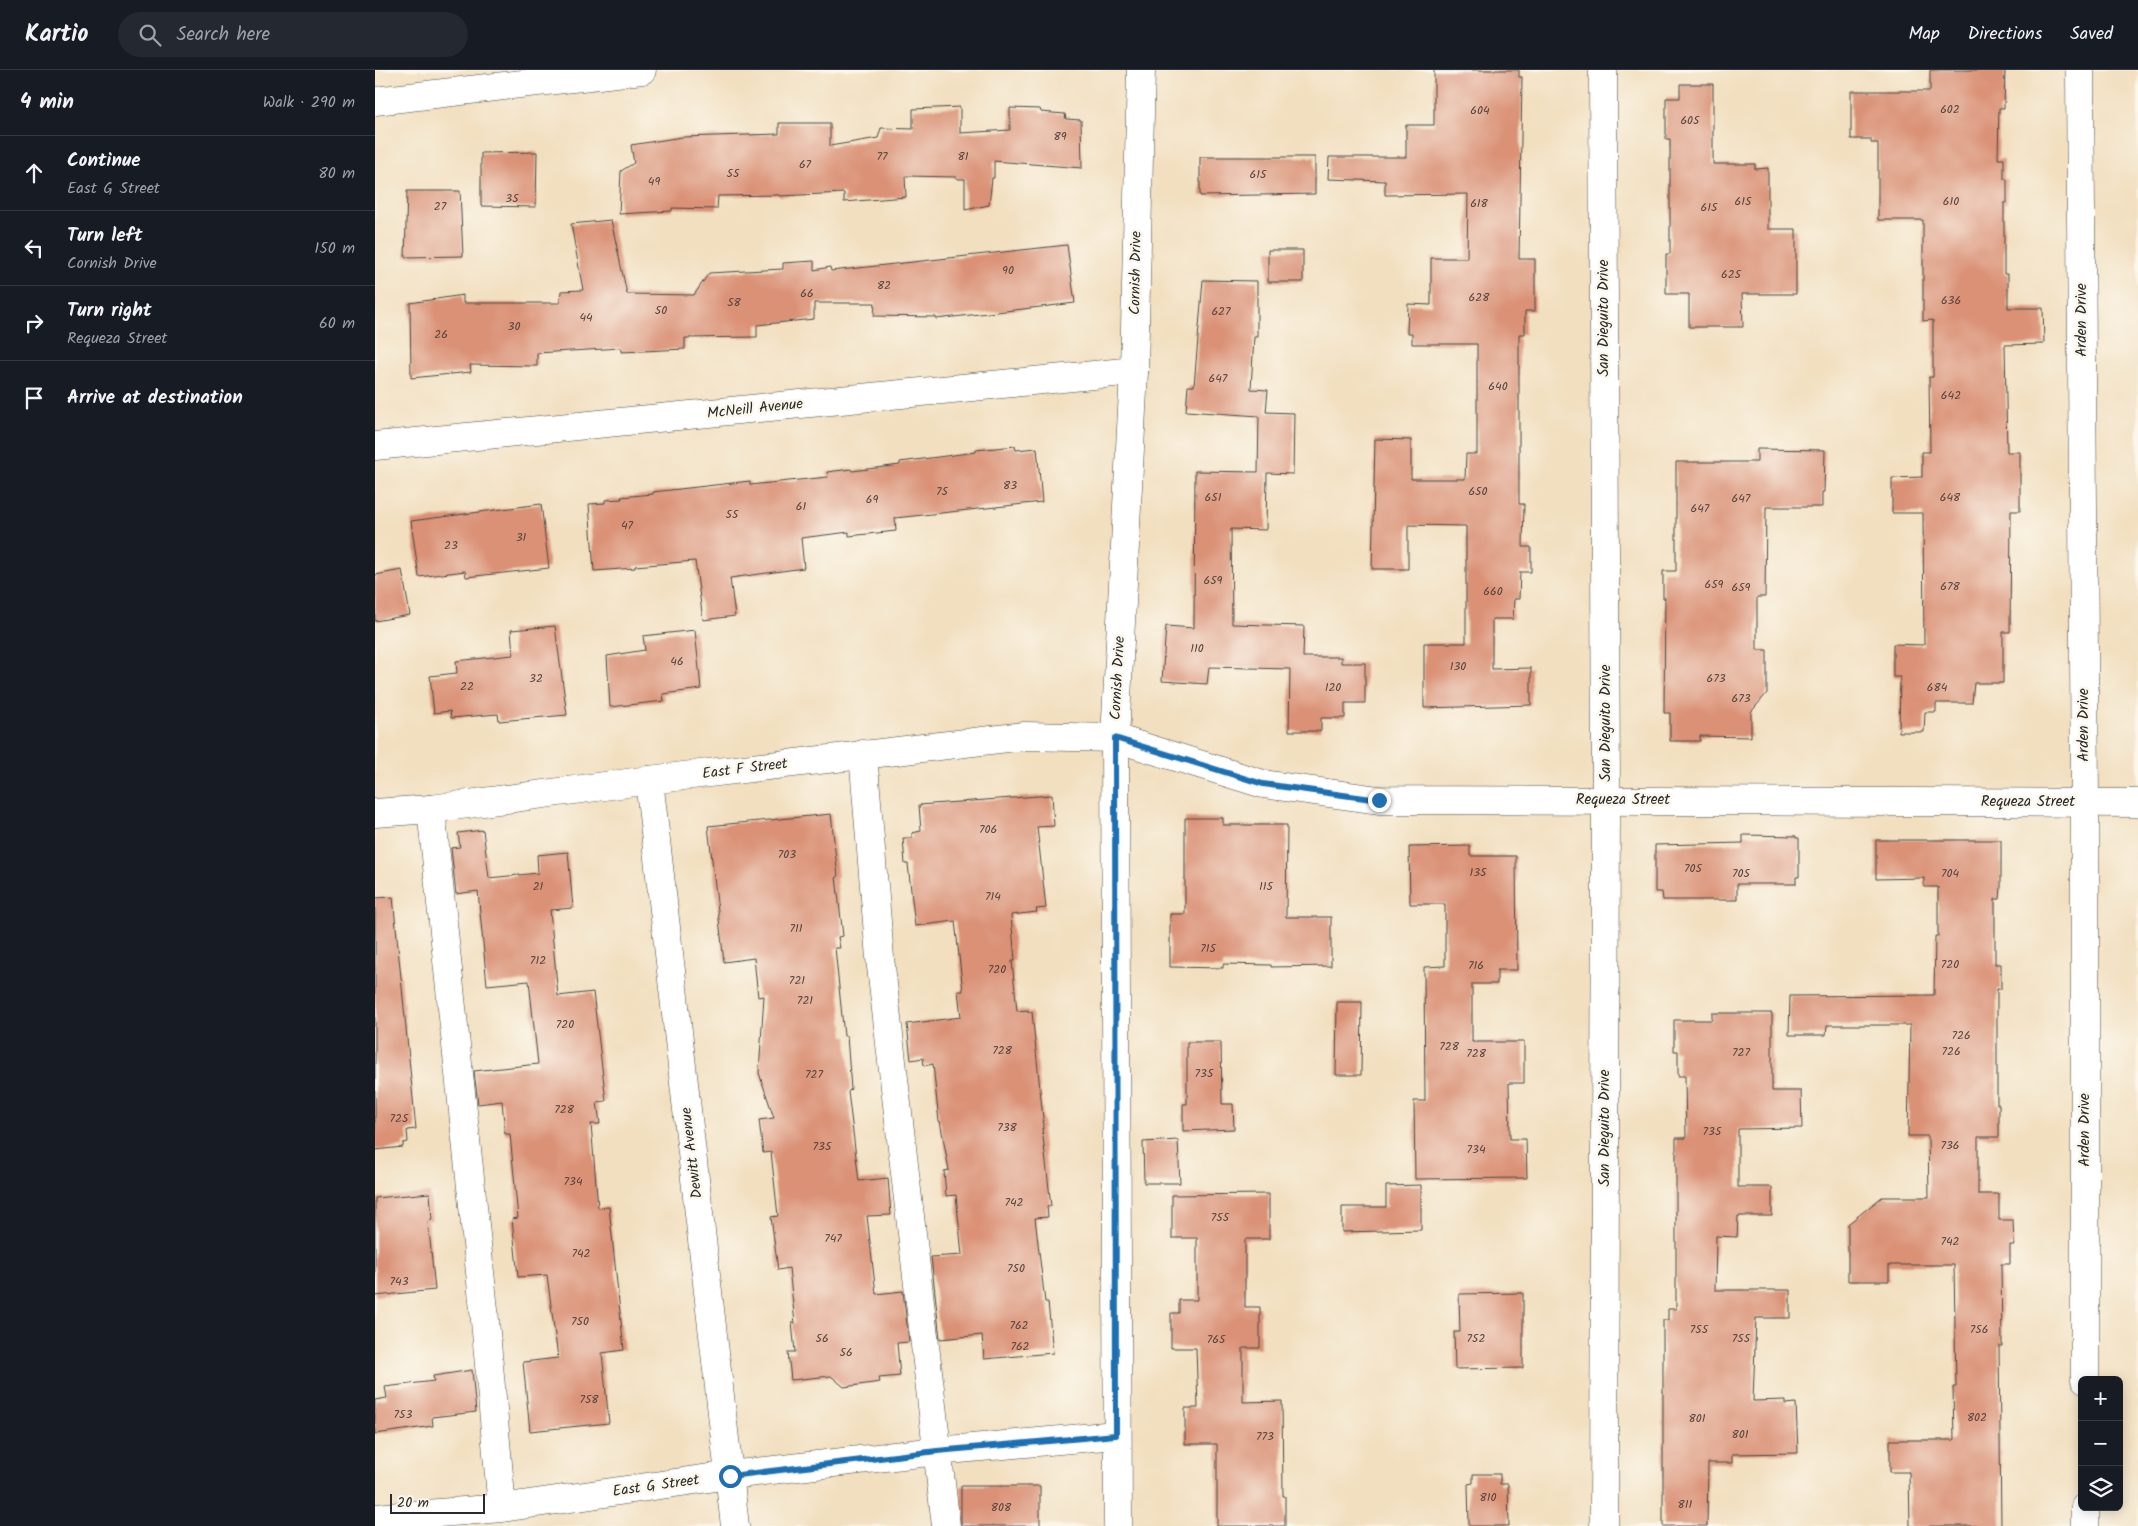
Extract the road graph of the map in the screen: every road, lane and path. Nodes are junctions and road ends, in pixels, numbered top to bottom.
1 (642, 70) edge
2 (1141, 70) edge
3 (1603, 70) edge
4 (2080, 70) edge
5 (375, 101) edge
6 (1134, 371) junction
7 (375, 446) edge
8 (1115, 738) junction
9 (863, 754) junction
10 (649, 780) junction
11 (1606, 800) junction
12 (2085, 802) junction
13 (2138, 803) edge
14 (431, 809) junction
15 (375, 813) edge
16 (2085, 1376) edge
17 (1116, 1435) junction
18 (937, 1451) junction
19 (730, 1476) junction
20 (502, 1508) junction
21 (2085, 1511) edge
22 (375, 1518) edge
23 (735, 1526) edge
24 (946, 1526) edge
25 (1118, 1526) edge
26 (1604, 1526) edge
27 (2085, 1526) edge

1 - 5 street
2 - 6 street, Cornish Drive
3 - 11 street, San Dieguito Drive
4 - 12 street, Arden Drive
6 - 7 street, McNeill Avenue
6 - 8 street, Cornish Drive
8 - 9 street, East F Street
8 - 11 street, Requeza Street
8 - 17 street, Cornish Drive
9 - 10 street, East F Street
9 - 18 street
10 - 14 street, East F Street
10 - 19 street, Dewitt Avenue
11 - 12 street, Requeza Street
11 - 26 street, San Dieguito Drive
12 - 13 street, Requeza Street
12 - 16 street, Arden Drive
14 - 15 street, East F Street
14 - 20 street
17 - 18 street, East G Street
17 - 25 street, Cornish Drive
18 - 19 street, East G Street
18 - 24 street
19 - 20 street, East G Street
19 - 23 street, Dewitt Avenue
20 - 22 street, East G Street
21 - 27 street

